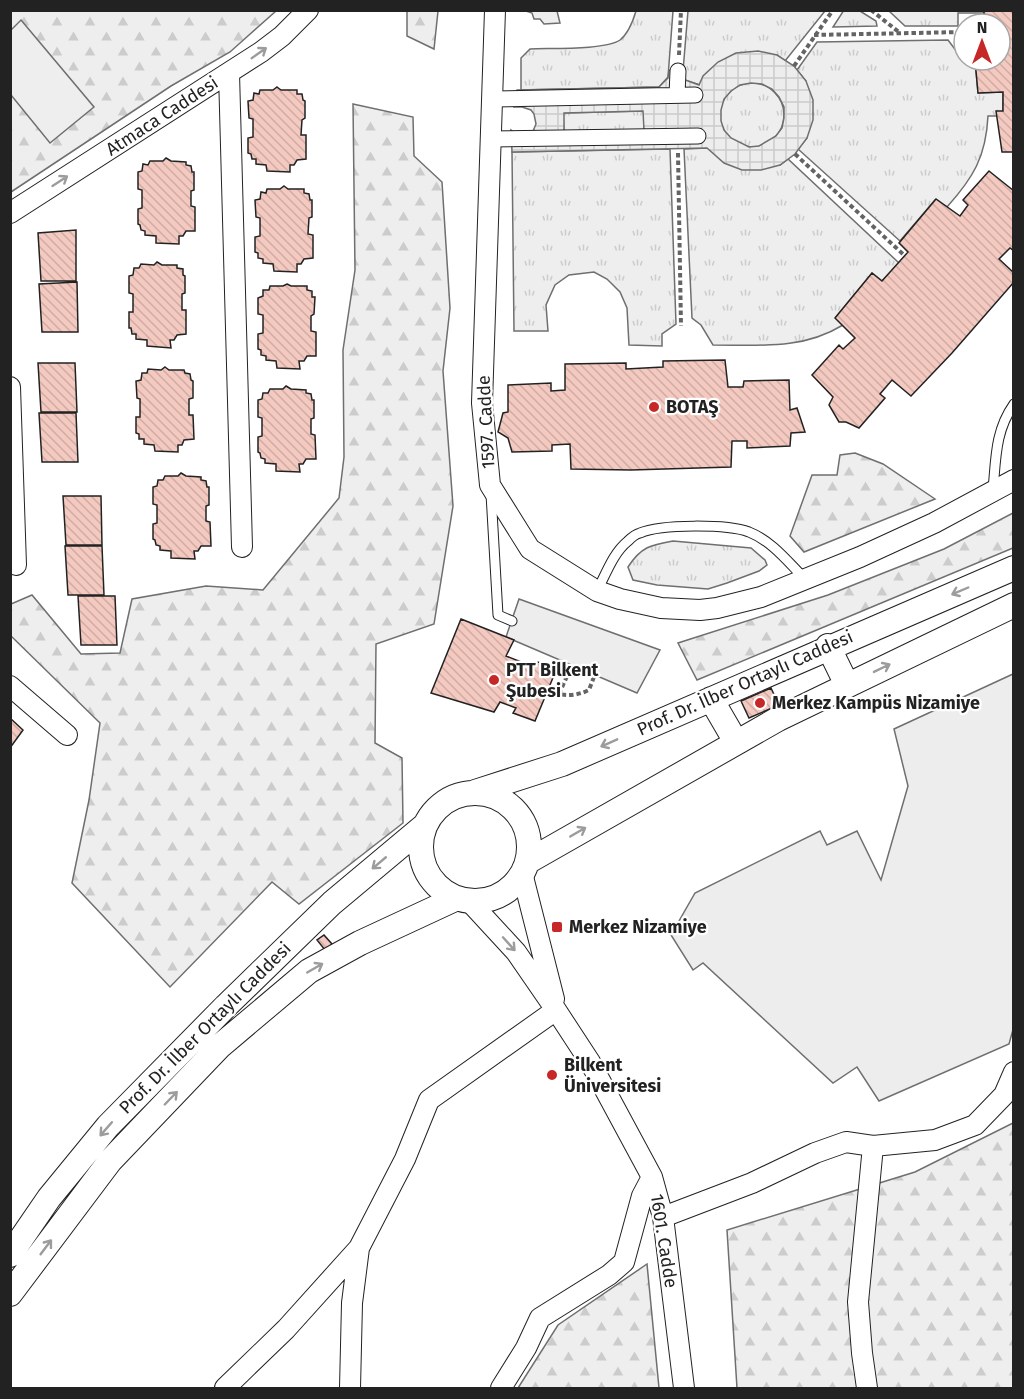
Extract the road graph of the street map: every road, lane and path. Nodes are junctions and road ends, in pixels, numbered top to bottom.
1 (308, 10) edge
2 (495, 10) edge
3 (681, 10) edge
4 (833, 10) edge
5 (871, 10) edge
6 (952, 32) edge
7 (901, 34) junction
8 (814, 35) junction
9 (794, 66) dead end
10 (678, 71) joint
11 (229, 73) junction
12 (676, 95) junction
13 (695, 95) dead end
14 (493, 99) junction
15 (698, 136) dead end
16 (490, 139) junction
17 (678, 143) junction
18 (795, 154) dead end
19 (10, 213) edge
20 (905, 256) dead end
21 (681, 326) dead end
22 (10, 387) edge
23 (1014, 404) edge
24 (1014, 480) edge
25 (490, 485) junction
26 (992, 492) junction
27 (242, 547) dead end
28 (16, 565) dead end
29 (1014, 568) edge
30 (805, 579) junction
31 (597, 591) junction
32 (1014, 605) edge
33 (512, 621) dead end
34 (828, 646) junction
35 (572, 665) dead end
36 (595, 674) dead end
37 (847, 685) junction
38 (10, 686) edge
39 (548, 691) dead end
40 (559, 694) junction
41 (711, 699) junction
42 (67, 735) dead end
43 (736, 742) junction
44 (475, 792) junction
45 (424, 825) junction
46 (524, 868) junction
47 (463, 899) junction
48 (556, 1010) junction
49 (1014, 1072) edge
50 (873, 1146) junction
51 (652, 1177) junction
52 (663, 1217) junction
53 (359, 1248) junction
54 (10, 1255) edge
55 (10, 1294) edge
56 (225, 1389) edge
57 (350, 1389) edge
58 (501, 1389) edge
59 (684, 1389) edge
60 (867, 1389) edge

11 -> 1 street, Atmaca Caddesi
2 - 14 street, 1597. Cadde
3 - 10 path
4 - 8 path
5 - 7 path
6 - 7 path
7 - 8 path
8 - 9 path
10 - 12 street
19 -> 11 street, Atmaca Caddesi
11 - 27 street
12 - 13 street
12 - 14 street
14 - 16 street, 1597. Cadde
15 - 17 street
16 - 17 street
16 - 25 street, 1597. Cadde
17 - 21 path
18 - 20 path
22 - 28 street
23 - 26 lane
24 - 26 street, 1597. Cadde
25 - 31 street, 1597. Cadde
25 - 33 lane
26 - 30 street, 1597. Cadde
29 -> 34 street, Prof. Dr. İlber Ortaylı Caddesi
30 - 31 street, 1597. Cadde
30 - 31 lane
37 -> 32 street, Prof. Dr. İlber Ortaylı Caddesi
34 - 37 street
34 - 41 street, Prof. Dr. İlber Ortaylı Caddesi
35 - 40 path
36 - 40 path
37 - 43 street, Prof. Dr. İlber Ortaylı Caddesi
38 - 42 street
39 - 40 path
41 - 43 street
41 -> 44 street, Prof. Dr. İlber Ortaylı Caddesi
46 -> 43 street, Prof. Dr. İlber Ortaylı Caddesi
44 - 45 street, Prof. Dr. İlber Ortaylı Caddesi
44 - 46 street
45 - 47 street
45 -> 54 street, Prof. Dr. İlber Ortaylı Caddesi
46 - 47 street, Prof. Dr. İlber Ortaylı Caddesi
46 - 48 street, 1601. Cadde
47 -> 48 street, 1601. Cadde
55 -> 47 street, Prof. Dr. İlber Ortaylı Caddesi
48 - 51 street, 1601. Cadde
48 - 53 street
49 - 50 street
50 - 52 street
50 - 60 street
51 - 52 street, 1601. Cadde
51 - 58 street
52 - 59 street, 1601. Cadde
53 - 56 street
53 - 57 street

